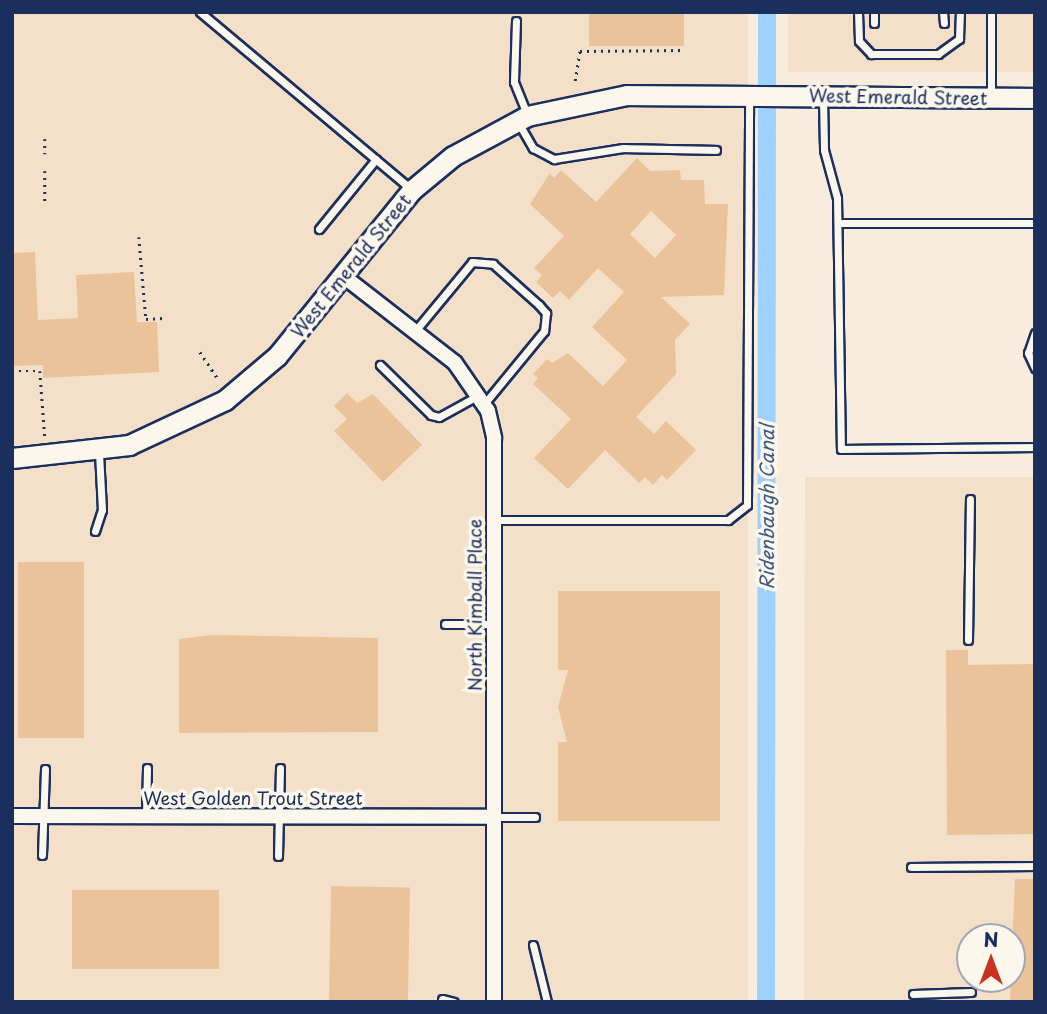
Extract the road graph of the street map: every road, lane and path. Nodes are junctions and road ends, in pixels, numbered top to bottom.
1 (200, 12) edge
2 (858, 12) edge
3 (874, 12) edge
4 (943, 12) edge
5 (960, 12) edge
6 (991, 12) edge
7 (516, 21) dead end
8 (874, 23) dead end
9 (944, 23) dead end
10 (685, 50) dead end
11 (575, 81) dead end
12 (751, 95) junction
13 (823, 96) junction
14 (991, 98) junction
15 (1035, 98) edge
16 (522, 118) junction
17 (46, 139) dead end
18 (716, 150) dead end
19 (46, 154) dead end
20 (376, 159) junction
21 (46, 171) dead end
22 (412, 190) junction
23 (46, 201) dead end
24 (838, 223) junction
25 (1035, 223) edge
26 (319, 229) dead end
27 (139, 237) dead end
28 (342, 275) junction
29 (163, 318) dead end
30 (415, 332) junction
31 (1035, 333) edge
32 (200, 352) dead end
33 (380, 365) dead end
34 (1035, 368) edge
35 (12, 370) edge
36 (218, 379) dead end
37 (480, 400) junction
38 (45, 436) dead end
39 (1035, 447) edge
40 (99, 452) junction
41 (12, 458) edge
42 (970, 499) dead end
43 (494, 520) junction
44 (95, 531) dead end
45 (445, 624) dead end
46 (494, 624) junction
47 (968, 640) dead end
48 (147, 768) dead end
49 (280, 768) dead end
50 (45, 769) dead end
51 (12, 816) edge
52 (43, 816) junction
53 (145, 817) junction
54 (279, 817) junction
55 (494, 817) junction
56 (535, 817) dead end
57 (42, 855) dead end
58 (278, 856) dead end
59 (1035, 866) edge
60 (911, 867) dead end
61 (533, 945) dead end
62 (956, 992) edge
63 (913, 993) dead end
64 (442, 999) dead end
65 (454, 1002) edge
66 (494, 1002) edge
67 (547, 1002) edge

1 - 20 lane
2 - 5 lane
3 - 8 lane
4 - 9 lane
6 - 14 lane
7 - 16 lane
10 - 11 path
12 - 13 main road, West Emerald Street
12 - 16 main road, West Emerald Street
12 - 43 lane
13 - 14 main road, West Emerald Street
13 - 24 lane
14 - 15 main road, West Emerald Street
16 - 18 lane
16 - 22 main road, West Emerald Street
17 - 19 path
20 - 22 lane
20 - 26 lane
21 - 23 path
22 - 28 main road, West Emerald Street
24 - 25 lane
24 - 39 lane
27 - 29 path
28 - 30 street, North Kimball Place
28 - 40 main road, West Emerald Street
30 - 37 street, North Kimball Place
30 - 37 lane
31 - 34 lane
32 - 36 path
33 - 37 lane
35 - 38 path
37 - 43 street, North Kimball Place
40 - 41 main road, West Emerald Street
40 - 44 lane
42 - 47 lane
43 - 46 street, North Kimball Place
45 - 46 lane
46 - 55 street, North Kimball Place
48 - 53 lane
49 - 54 lane
50 - 52 lane
51 - 52 street, West Golden Trout Street
52 - 53 street, West Golden Trout Street
52 - 57 lane
53 - 54 street, West Golden Trout Street
54 - 55 street, West Golden Trout Street
54 - 58 lane
55 - 56 lane
55 - 66 street, North Kimball Place
59 - 60 lane
61 - 67 lane
62 - 63 lane
64 - 65 lane

